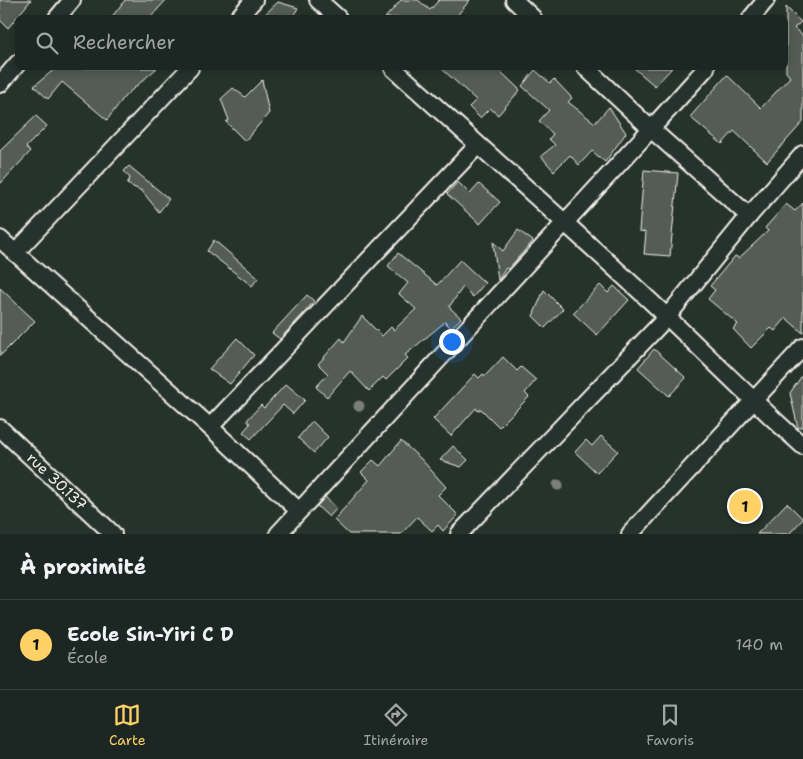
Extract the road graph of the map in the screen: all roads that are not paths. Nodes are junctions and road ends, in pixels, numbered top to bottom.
1 (72, 0) edge
2 (254, 0) edge
3 (318, 0) edge
4 (514, 0) edge
5 (766, 0) edge
6 (60, 15) edge
7 (241, 15) edge
8 (335, 15) edge
9 (530, 15) edge
10 (753, 15) edge
11 (15, 66) edge
12 (188, 70) edge
13 (394, 70) edge
14 (588, 70) edge
15 (704, 70) edge
16 (0, 84) edge
17 (651, 128) junction
18 (478, 145) junction
19 (803, 154) edge
20 (749, 216) junction
21 (564, 222) junction
22 (0, 239) edge
23 (15, 253) junction
24 (667, 317) junction
25 (803, 347) edge
26 (754, 402) junction
27 (210, 427) junction
28 (0, 428) edge
29 (803, 446) edge
30 (299, 511) junction
31 (113, 534) edge
32 (278, 534) edge
33 (459, 534) edge
34 (630, 534) edge

1 - 6 street
2 - 7 street
3 - 8 street
4 - 9 street
5 - 10 street
11 - 16 street
12 - 23 street
13 - 18 street
14 - 17 street
15 - 17 street
17 - 20 street
17 - 21 street
18 - 21 street
18 - 27 street
19 - 20 street
20 - 24 street
21 - 24 street
21 - 30 street
22 - 23 street
23 - 27 street
24 - 26 street
24 - 33 street
25 - 26 street
26 - 29 street
26 - 34 street
27 - 30 street
28 - 31 street, rue 30.137
30 - 32 street

